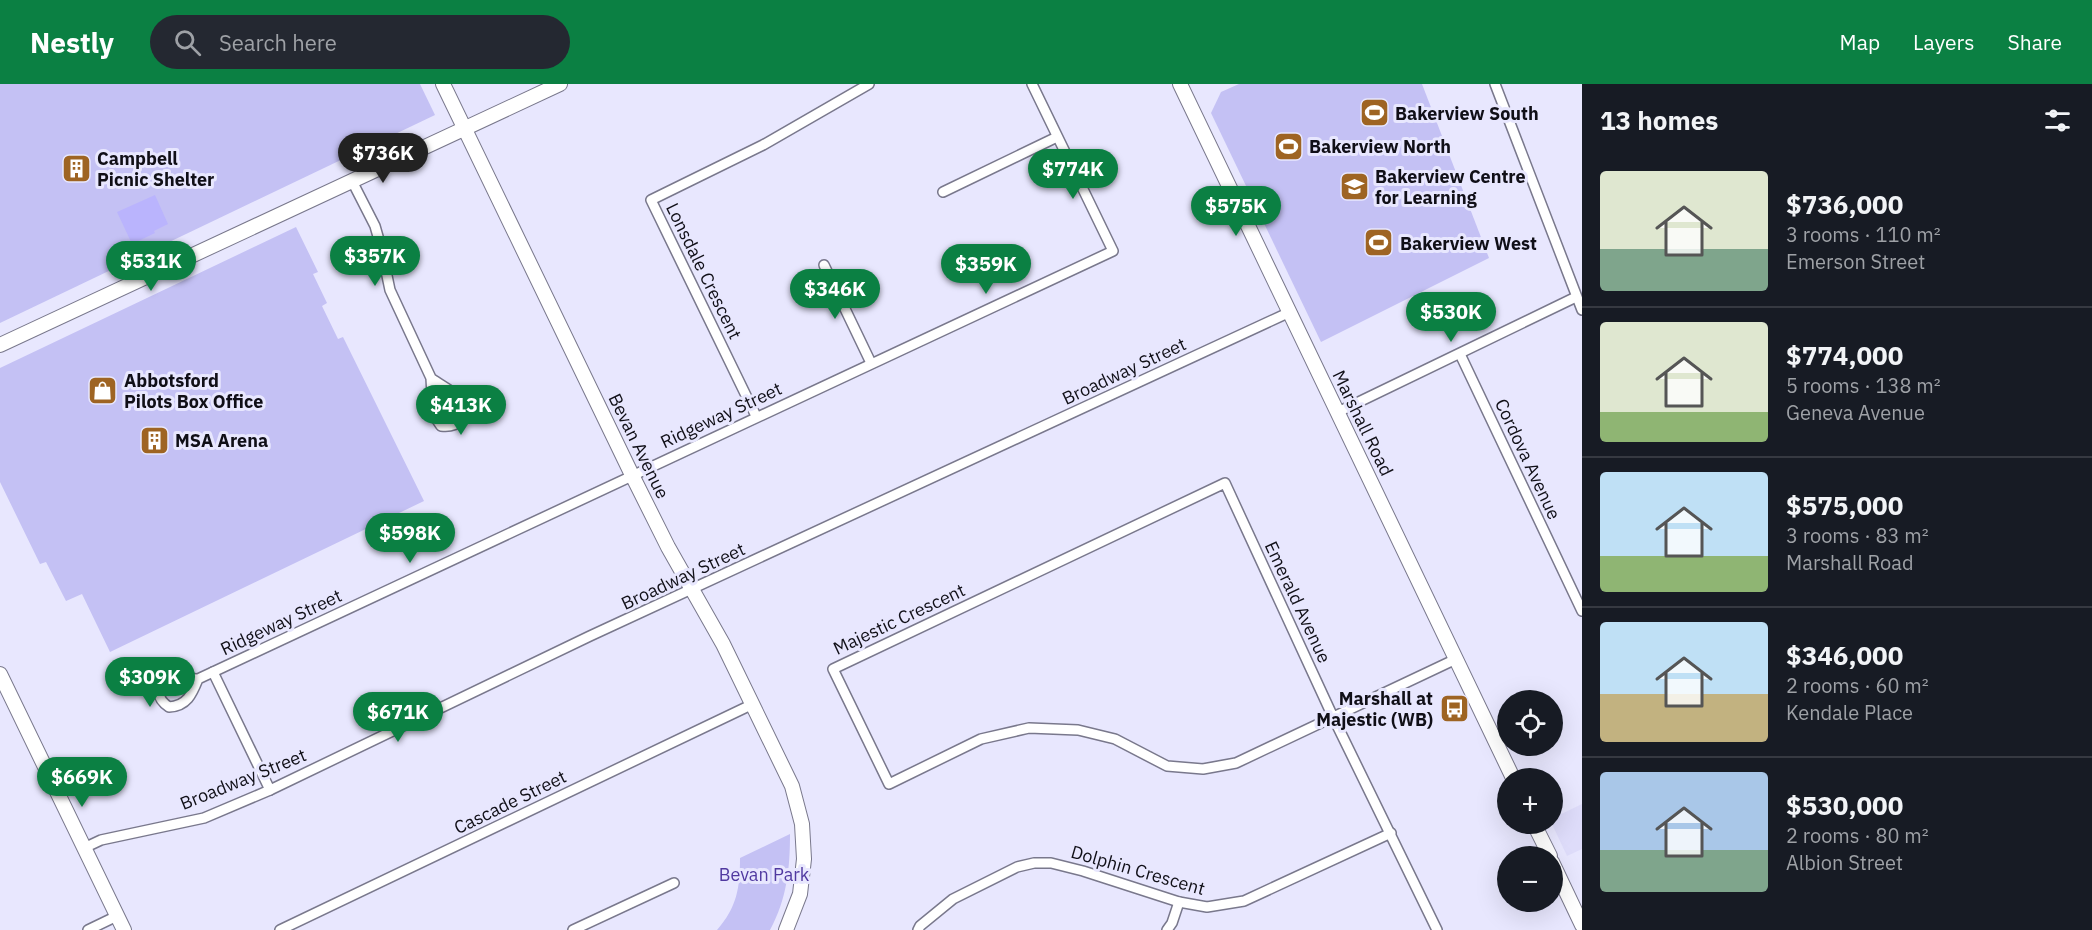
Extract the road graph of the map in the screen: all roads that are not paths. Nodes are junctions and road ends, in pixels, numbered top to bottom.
1 (443, 84) edge
2 (560, 84) edge
3 (869, 84) edge
4 (1032, 84) edge
5 (1180, 84) edge
6 (1495, 84) edge
7 (465, 128) junction
8 (1057, 137) junction
9 (352, 181) junction
10 (944, 192) dead end
11 (824, 265) dead end
12 (1576, 297) junction
13 (1582, 310) edge
14 (1290, 312) junction
15 (0, 345) edge
16 (1460, 354) junction
17 (871, 363) junction
18 (431, 378) junction
19 (1338, 412) junction
20 (756, 416) junction
21 (632, 475) junction
22 (1225, 483) joint
23 (692, 590) junction
24 (1582, 611) edge
25 (1456, 658) junction
26 (213, 672) junction
27 (0, 674) edge
28 (198, 679) dead end
29 (753, 704) junction
30 (1333, 717) junction
31 (1508, 768) edge
32 (270, 790) junction
33 (1391, 833) junction
34 (84, 848) junction
35 (674, 883) dead end
36 (1563, 885) edge
37 (1179, 902) junction
38 (117, 916) junction
39 (1582, 925) edge
40 (88, 930) edge
41 (124, 930) edge
42 (280, 930) edge
43 (573, 930) edge
44 (786, 930) edge
45 (918, 930) edge
46 (1167, 930) edge
47 (1437, 930) edge

1 - 7 main road, Bevan Avenue
2 - 7 main road
3 - 20 street, Lonsdale Crescent
4 - 8 street
5 - 14 main road, Marshall Road
6 - 12 street
7 - 9 main road
7 - 21 main road, Bevan Avenue
8 - 10 street
8 - 17 street, Ridgeway Street
9 - 15 main road
9 - 18 street
11 - 17 street
12 - 13 street
12 - 16 street
14 - 19 main road, Marshall Road
14 - 23 street, Broadway Street
16 - 19 street
16 - 24 street, Cordova Avenue
17 - 20 street, Ridgeway Street
18 - 18 street
19 - 25 main road, Marshall Road
20 - 21 street, Ridgeway Street
21 - 23 main road, Bevan Avenue
21 - 26 street, Ridgeway Street
22 - 30 street, Emerald Avenue
22 - 30 street, Majestic Crescent
23 - 29 main road, Bevan Avenue
23 - 32 street, Broadway Street
25 - 30 street, Majestic Crescent
25 - 31 main road, Marshall Road
26 - 28 street, Ridgeway Street
26 - 32 street, Ridgeway Street
27 - 34 main road
29 - 42 street, Cascade Street
29 - 44 main road, Bevan Avenue
30 - 33 street, Emerald Avenue
32 - 34 street, Broadway Street
33 - 37 street, Dolphin Crescent
33 - 47 street, Emerald Avenue
34 - 38 main road
35 - 43 street
36 - 39 main road
37 - 45 street, Dolphin Crescent
37 - 46 street
38 - 40 street
38 - 41 main road

